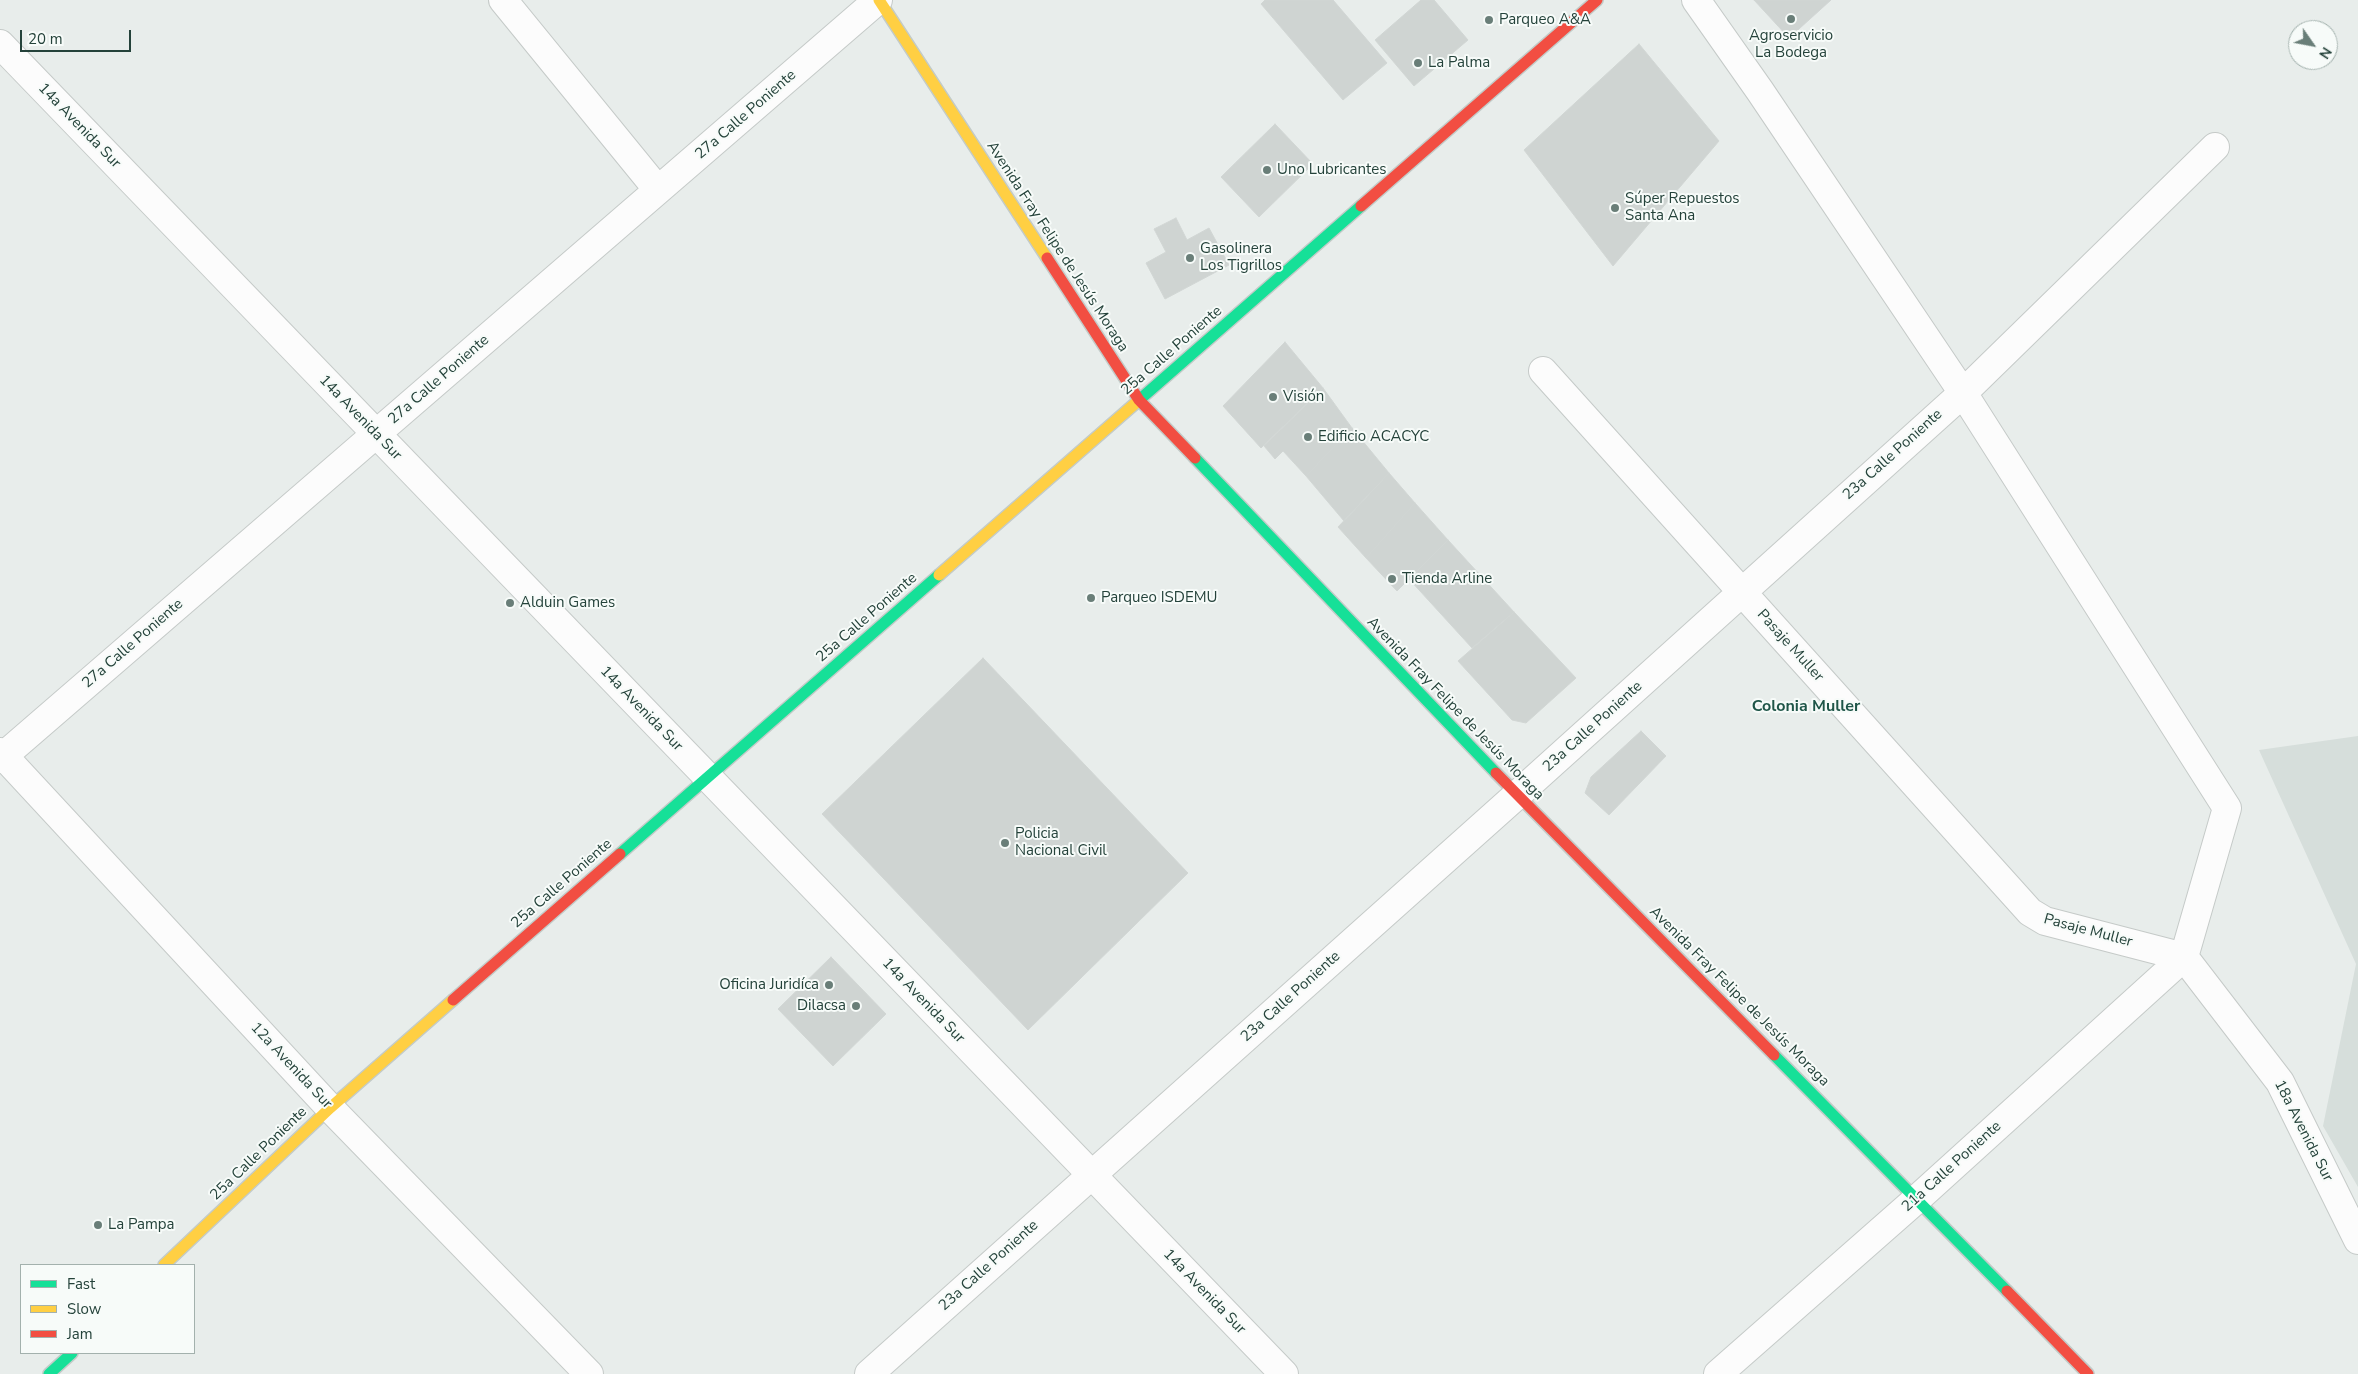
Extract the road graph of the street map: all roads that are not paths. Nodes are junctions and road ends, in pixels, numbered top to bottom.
1 (503, 0) edge
2 (879, 0) edge
3 (1597, 0) edge
4 (1696, 0) edge
5 (0, 44) edge
6 (2215, 147) dead end
7 (658, 190) junction
8 (1543, 371) dead end
9 (1963, 393) junction
10 (1139, 400) junction
11 (376, 435) junction
12 (1741, 592) junction
13 (1, 755) edge
14 (707, 778) junction
15 (1517, 795) junction
16 (2184, 956) junction
17 (330, 1108) junction
18 (1091, 1174) junction
19 (1917, 1199) junction
20 (2358, 1240) edge
21 (165, 1264) edge
22 (71, 1354) edge
23 (49, 1374) edge
24 (589, 1374) edge
25 (869, 1374) edge
26 (1284, 1374) edge
27 (1718, 1374) edge
28 (2088, 1374) edge

1 - 7 street
2 - 7 street, 27a Calle Poniente
2 - 10 street, Avenida Fray Felipe de Jesús Moraga
3 - 10 street, 25a Calle Poniente
4 - 9 street
5 - 11 street, 14a Avenida Sur
6 - 9 street, 23a Calle Poniente
7 - 11 street, 27a Calle Poniente
8 - 12 street, Pasaje Muller
9 - 12 street, 23a Calle Poniente
9 - 16 street
10 - 14 street, 25a Calle Poniente
10 - 15 street, Avenida Fray Felipe de Jesús Moraga
11 - 13 street, 27a Calle Poniente
11 - 14 street, 14a Avenida Sur
12 - 15 street, 23a Calle Poniente
12 - 16 street, Pasaje Muller
13 - 17 street, 12a Avenida Sur
14 - 17 street, 25a Calle Poniente
14 - 18 street, 14a Avenida Sur
15 - 18 street, 23a Calle Poniente
15 - 19 street, Avenida Fray Felipe de Jesús Moraga
16 - 19 street, 21a Calle Poniente
16 - 20 street, 18a Avenida Sur
17 - 21 street, 25a Calle Poniente
17 - 24 street, 12a Avenida Sur
18 - 25 street, 23a Calle Poniente
18 - 26 street, 14a Avenida Sur
19 - 27 street, 21a Calle Poniente
19 - 28 street, Avenida Fray Felipe de Jesús Moraga
22 - 23 street

